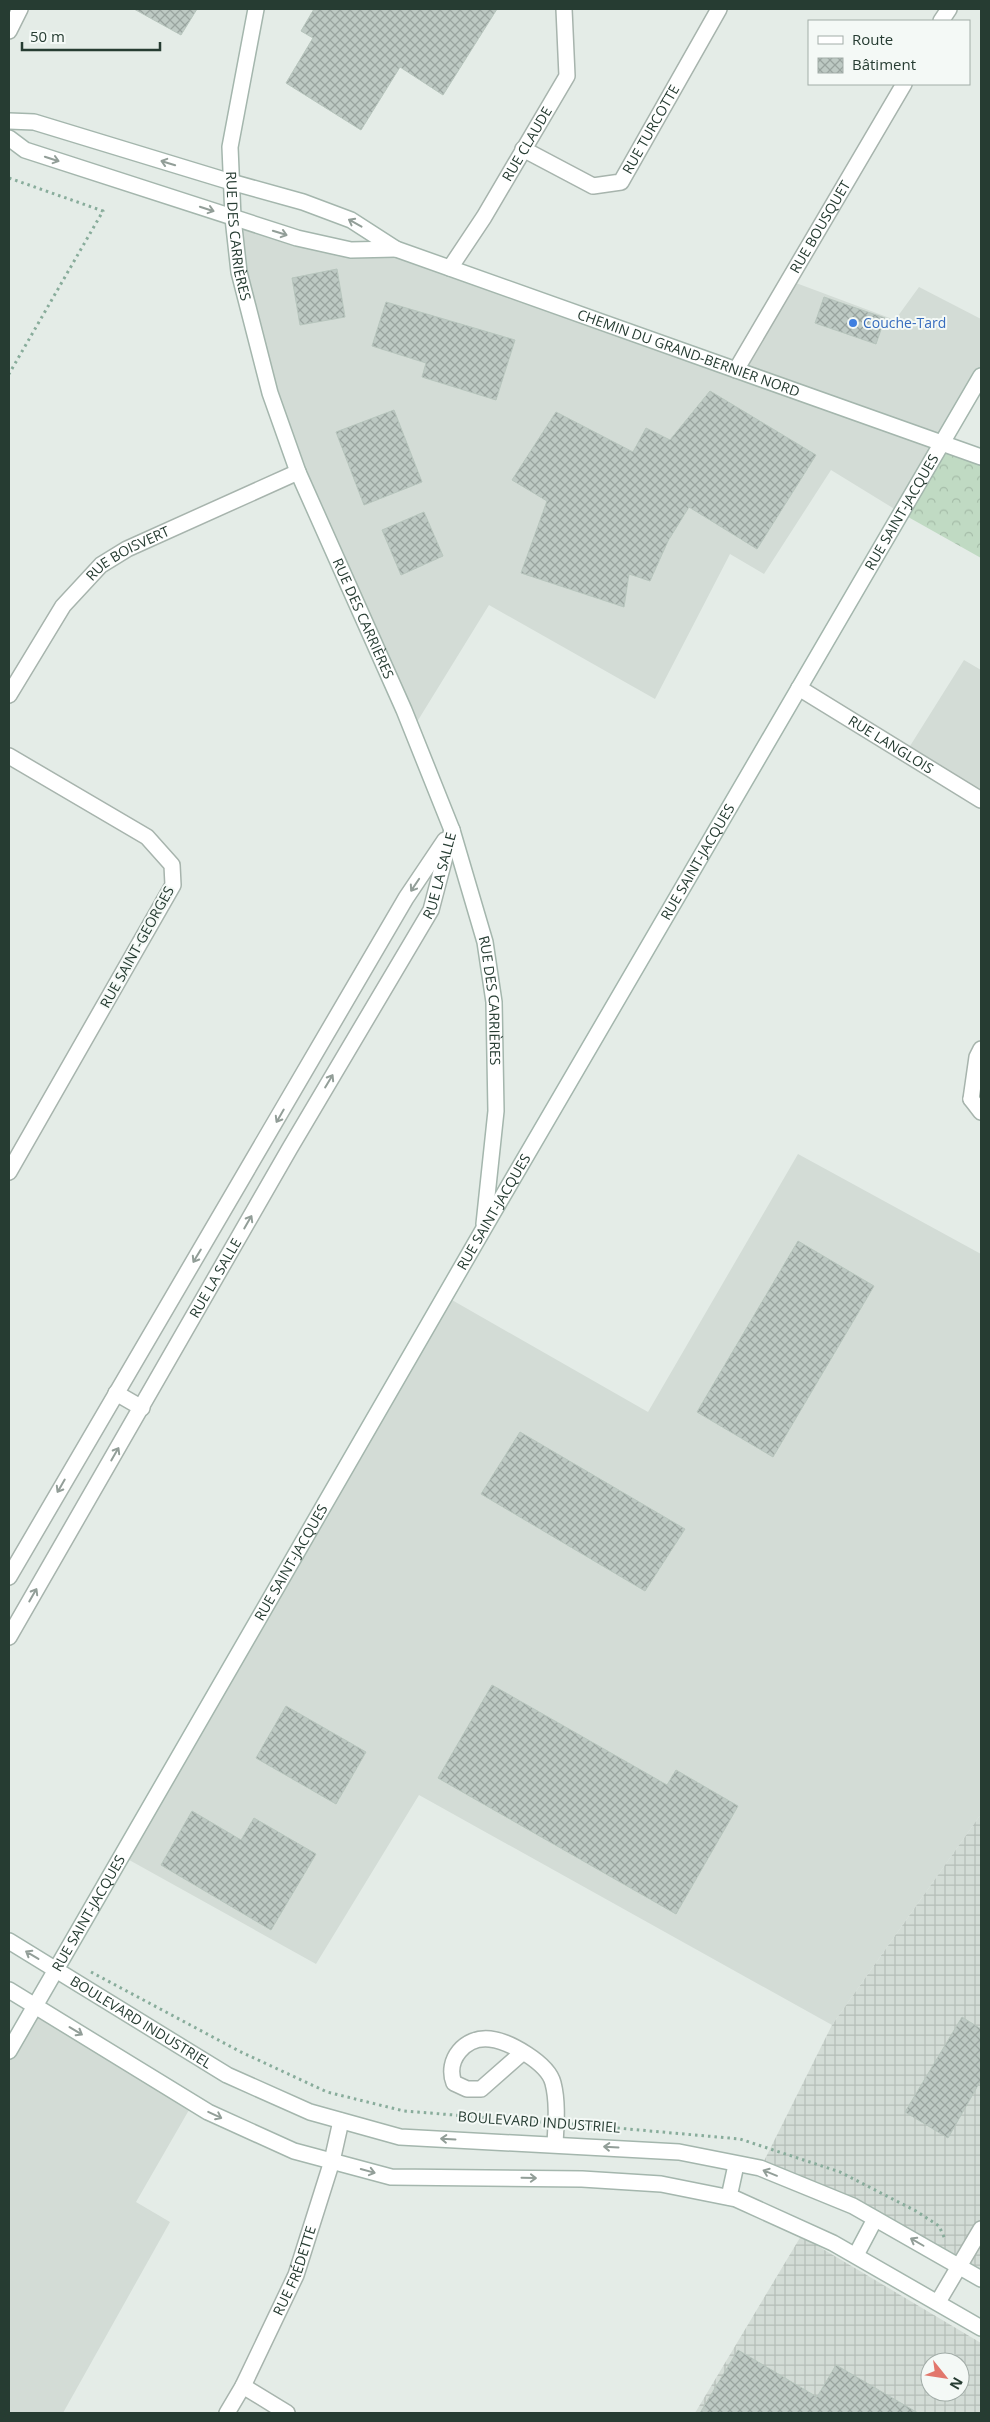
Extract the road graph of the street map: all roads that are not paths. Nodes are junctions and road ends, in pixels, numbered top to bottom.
1 (20, 9) edge
2 (256, 9) edge
3 (564, 9) edge
4 (719, 9) edge
5 (949, 9) edge
6 (942, 20) edge
7 (9, 31) edge
8 (903, 85) edge
9 (9, 121) edge
10 (9, 138) edge
11 (523, 149) junction
12 (231, 182) junction
13 (233, 218) junction
14 (396, 249) junction
15 (450, 268) junction
16 (736, 370) junction
17 (981, 376) edge
18 (942, 444) junction
19 (981, 457) edge
20 (298, 472) junction
21 (799, 688) junction
22 (9, 695) edge
23 (9, 756) edge
24 (981, 800) edge
25 (452, 830) junction
26 (981, 1049) edge
27 (981, 1087) edge
28 (971, 1099) junction
29 (981, 1112) edge
30 (269, 1135) junction
31 (290, 1148) junction
32 (9, 1172) edge
33 (483, 1230) junction
34 (116, 1393) junction
35 (142, 1408) junction
36 (9, 1577) edge
37 (9, 1637) edge
38 (9, 1941) edge
39 (56, 1969) junction
40 (9, 1990) edge
41 (35, 2006) junction
42 (9, 2051) edge
43 (523, 2052) dead end
44 (341, 2121) junction
45 (555, 2144) junction
46 (332, 2161) junction
47 (736, 2165) junction
48 (729, 2198) junction
49 (875, 2219) junction
50 (981, 2229) edge
51 (856, 2256) junction
52 (959, 2266) junction
53 (981, 2279) edge
54 (938, 2302) junction
55 (981, 2328) edge
56 (243, 2386) junction
57 (227, 2413) edge
58 (287, 2413) edge

1 - 7 street
2 - 12 street, RUE DES CARRIÈRES
3 - 11 street, RUE CLAUDE
4 - 11 street, RUE TURCOTTE
5 - 6 street
8 - 16 street, RUE BOUSQUET
12 -> 9 street, CHEMIN DU GRAND-BERNIER NORD
10 -> 13 street, CHEMIN DU GRAND-BERNIER NORD
11 - 15 street, RUE CLAUDE
12 - 13 street, RUE DES CARRIÈRES
14 -> 12 street, CHEMIN DU GRAND-BERNIER NORD
13 -> 14 street, CHEMIN DU GRAND-BERNIER NORD
13 - 20 street, RUE DES CARRIÈRES
14 - 15 street, CHEMIN DU GRAND-BERNIER NORD
15 - 16 street, CHEMIN DU GRAND-BERNIER NORD
16 - 18 street, CHEMIN DU GRAND-BERNIER NORD
17 - 18 street, RUE SAINT-JACQUES
18 - 19 street, CHEMIN DU GRAND-BERNIER NORD
18 - 21 street, RUE SAINT-JACQUES
20 - 22 street, RUE BOISVERT
20 - 25 street, RUE DES CARRIÈRES
21 - 24 street, RUE LANGLOIS
21 - 33 street, RUE SAINT-JACQUES
23 - 32 street, RUE SAINT-GEORGES
25 -> 30 street, RUE LA SALLE
31 -> 25 street, RUE LA SALLE
25 - 33 street, RUE DES CARRIÈRES
26 - 28 street
27 - 28 street
28 - 29 street
30 - 31 street
30 -> 34 street, RUE LA SALLE
35 -> 31 street, RUE LA SALLE
33 - 39 street, RUE SAINT-JACQUES
34 - 35 street
34 -> 36 street, RUE LA SALLE
37 -> 35 street, RUE LA SALLE
39 -> 38 street, BOULEVARD INDUSTRIEL
39 - 41 street, RUE SAINT-JACQUES
39 - 44 street, BOULEVARD INDUSTRIEL
40 - 41 street
41 - 42 street, RUE SAINT-JACQUES
41 -> 46 street
43 - 45 street
45 -> 44 street, BOULEVARD INDUSTRIEL
44 - 46 street, RUE FRÉDETTE
47 -> 45 street, BOULEVARD INDUSTRIEL
46 -> 48 street
46 - 56 street, RUE FRÉDETTE
47 - 48 street
49 -> 47 street, BOULEVARD INDUSTRIEL
48 - 51 street
49 - 51 street
52 -> 49 street, BOULEVARD INDUSTRIEL
50 - 52 street
51 - 54 street
52 - 53 street, BOULEVARD INDUSTRIEL
52 - 54 street
54 - 55 street
56 - 57 street, RUE FRÉDETTE
56 - 58 street

